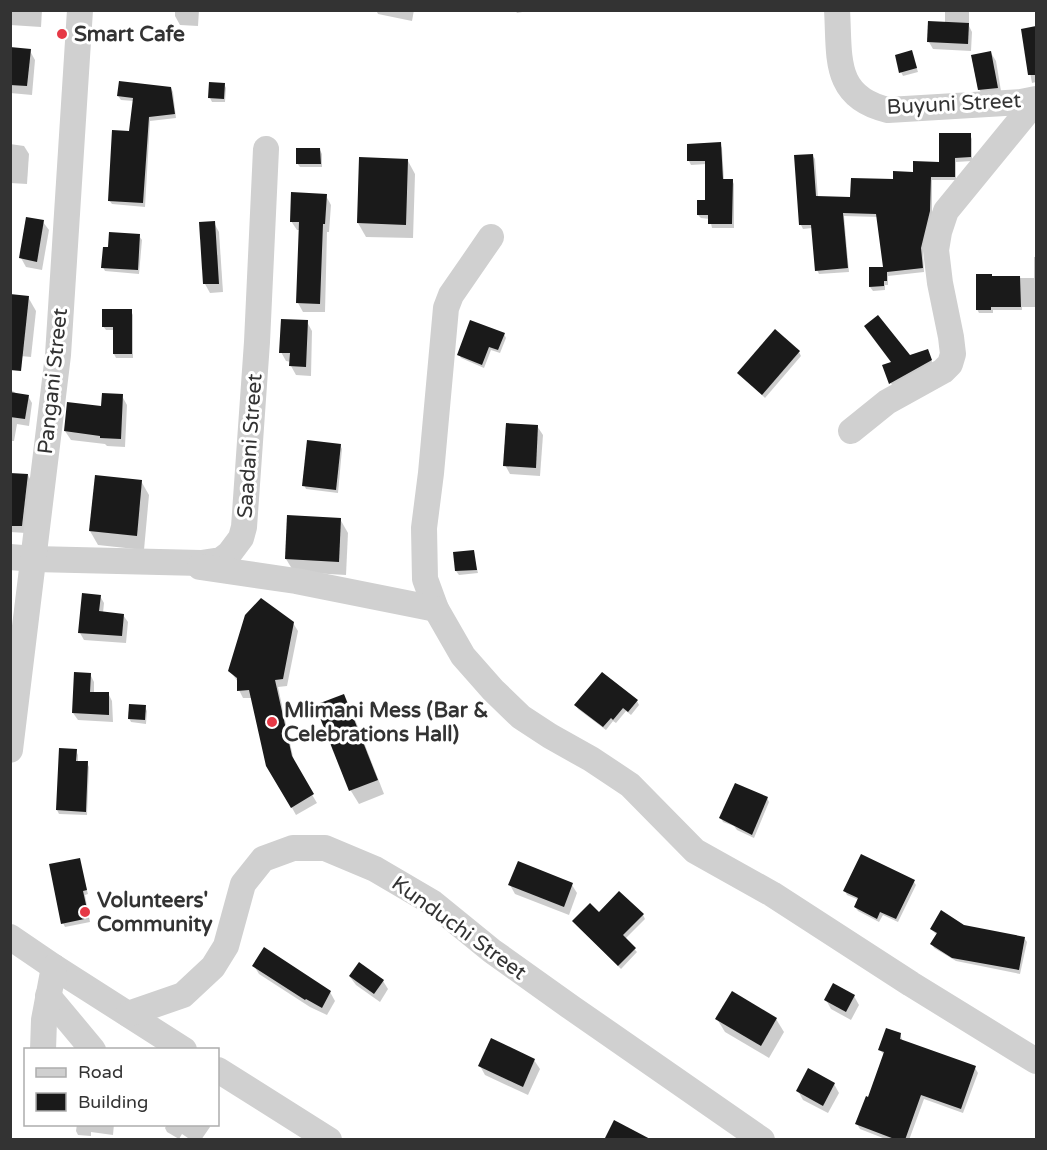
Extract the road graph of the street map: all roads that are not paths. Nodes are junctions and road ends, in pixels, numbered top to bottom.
1 (80, 10) edge
2 (837, 10) edge
3 (1036, 100) edge
4 (266, 149) dead end
5 (491, 237) dead end
6 (850, 431) dead end
7 (22, 558) edge
8 (175, 564) junction
9 (436, 609) junction
10 (10, 750) edge
11 (10, 937) edge
12 (54, 968) junction
13 (48, 996) junction
14 (128, 1014) junction
15 (44, 1048) edge
16 (91, 1048) edge
17 (181, 1048) edge
18 (1036, 1061) edge
19 (219, 1071) edge
20 (329, 1140) edge
21 (762, 1140) edge

1 - 7 street, Pangani Street
2 - 3 street, Buyuni Street
3 - 6 street
4 - 8 street, Saadani Street
5 - 9 street
7 - 8 street, Saadani Street
7 - 10 street, Pangani Street
8 - 9 street
9 - 18 street
11 - 12 street
12 - 13 street
12 - 14 street
13 - 15 street
13 - 16 street
14 - 17 street
14 - 21 street, Kunduchi Street
19 - 20 street

